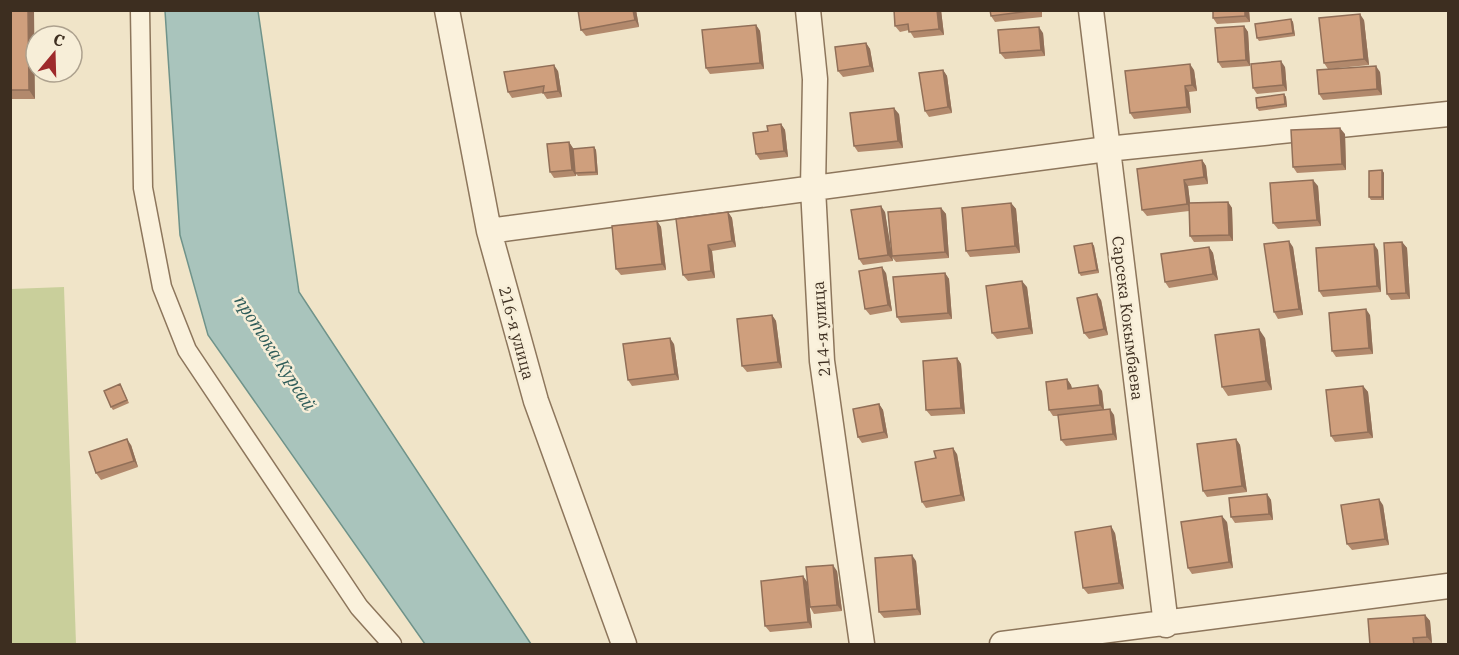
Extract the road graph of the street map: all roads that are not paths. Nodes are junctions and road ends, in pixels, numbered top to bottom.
1 (140, 10) edge
2 (447, 10) edge
3 (808, 10) edge
4 (1091, 10) edge
5 (1449, 114) edge
6 (1107, 149) junction
7 (813, 188) junction
8 (489, 231) junction
9 (1449, 586) edge
10 (1166, 625) junction
11 (392, 645) edge
12 (624, 645) edge
13 (862, 645) edge
14 (1002, 645) edge

1 - 11 street
2 - 8 street, 216-я улица
3 - 7 street, 214-я улица
4 - 6 street, Сарсека Кокымбаева
5 - 6 street
6 - 7 street
6 - 10 street, Сарсека Кокымбаева
7 - 8 street
7 - 13 street, 214-я улица
8 - 12 street, 216-я улица
9 - 10 street
10 - 14 street

